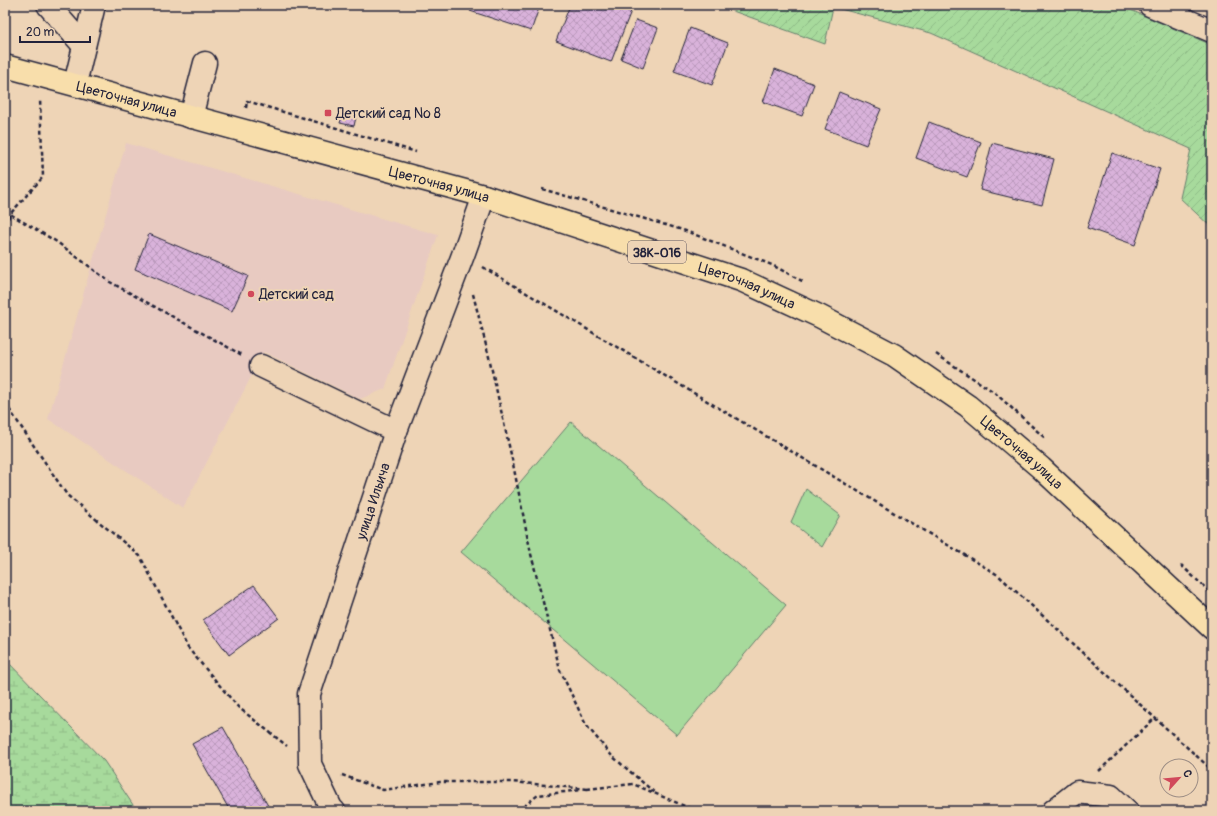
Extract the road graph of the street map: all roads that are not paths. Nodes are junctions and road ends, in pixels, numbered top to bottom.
1 (48, 5) edge
2 (94, 5) edge
3 (1150, 5) edge
4 (1209, 24) edge
5 (84, 46) junction
6 (205, 63) dead end
7 (5, 66) edge
8 (75, 84) junction
9 (191, 117) junction
10 (484, 196) junction
11 (261, 366) road end
12 (396, 431) junction
13 (1212, 628) edge
14 (334, 811) edge
15 (1053, 811) edge
16 (1127, 811) edge

1 - 5 street
2 - 5 street
3 - 4 street
5 - 8 street
6 - 9 street
7 - 8 main road, Цветочная улица / 38К-016
8 - 9 main road, Цветочная улица / 38К-016
9 - 10 main road, Цветочная улица / 38К-016
10 - 12 street, улица Ильича
10 - 13 main road, Цветочная улица / 38К-016
11 - 12 street
12 - 14 street, улица Ильича
15 - 16 street

